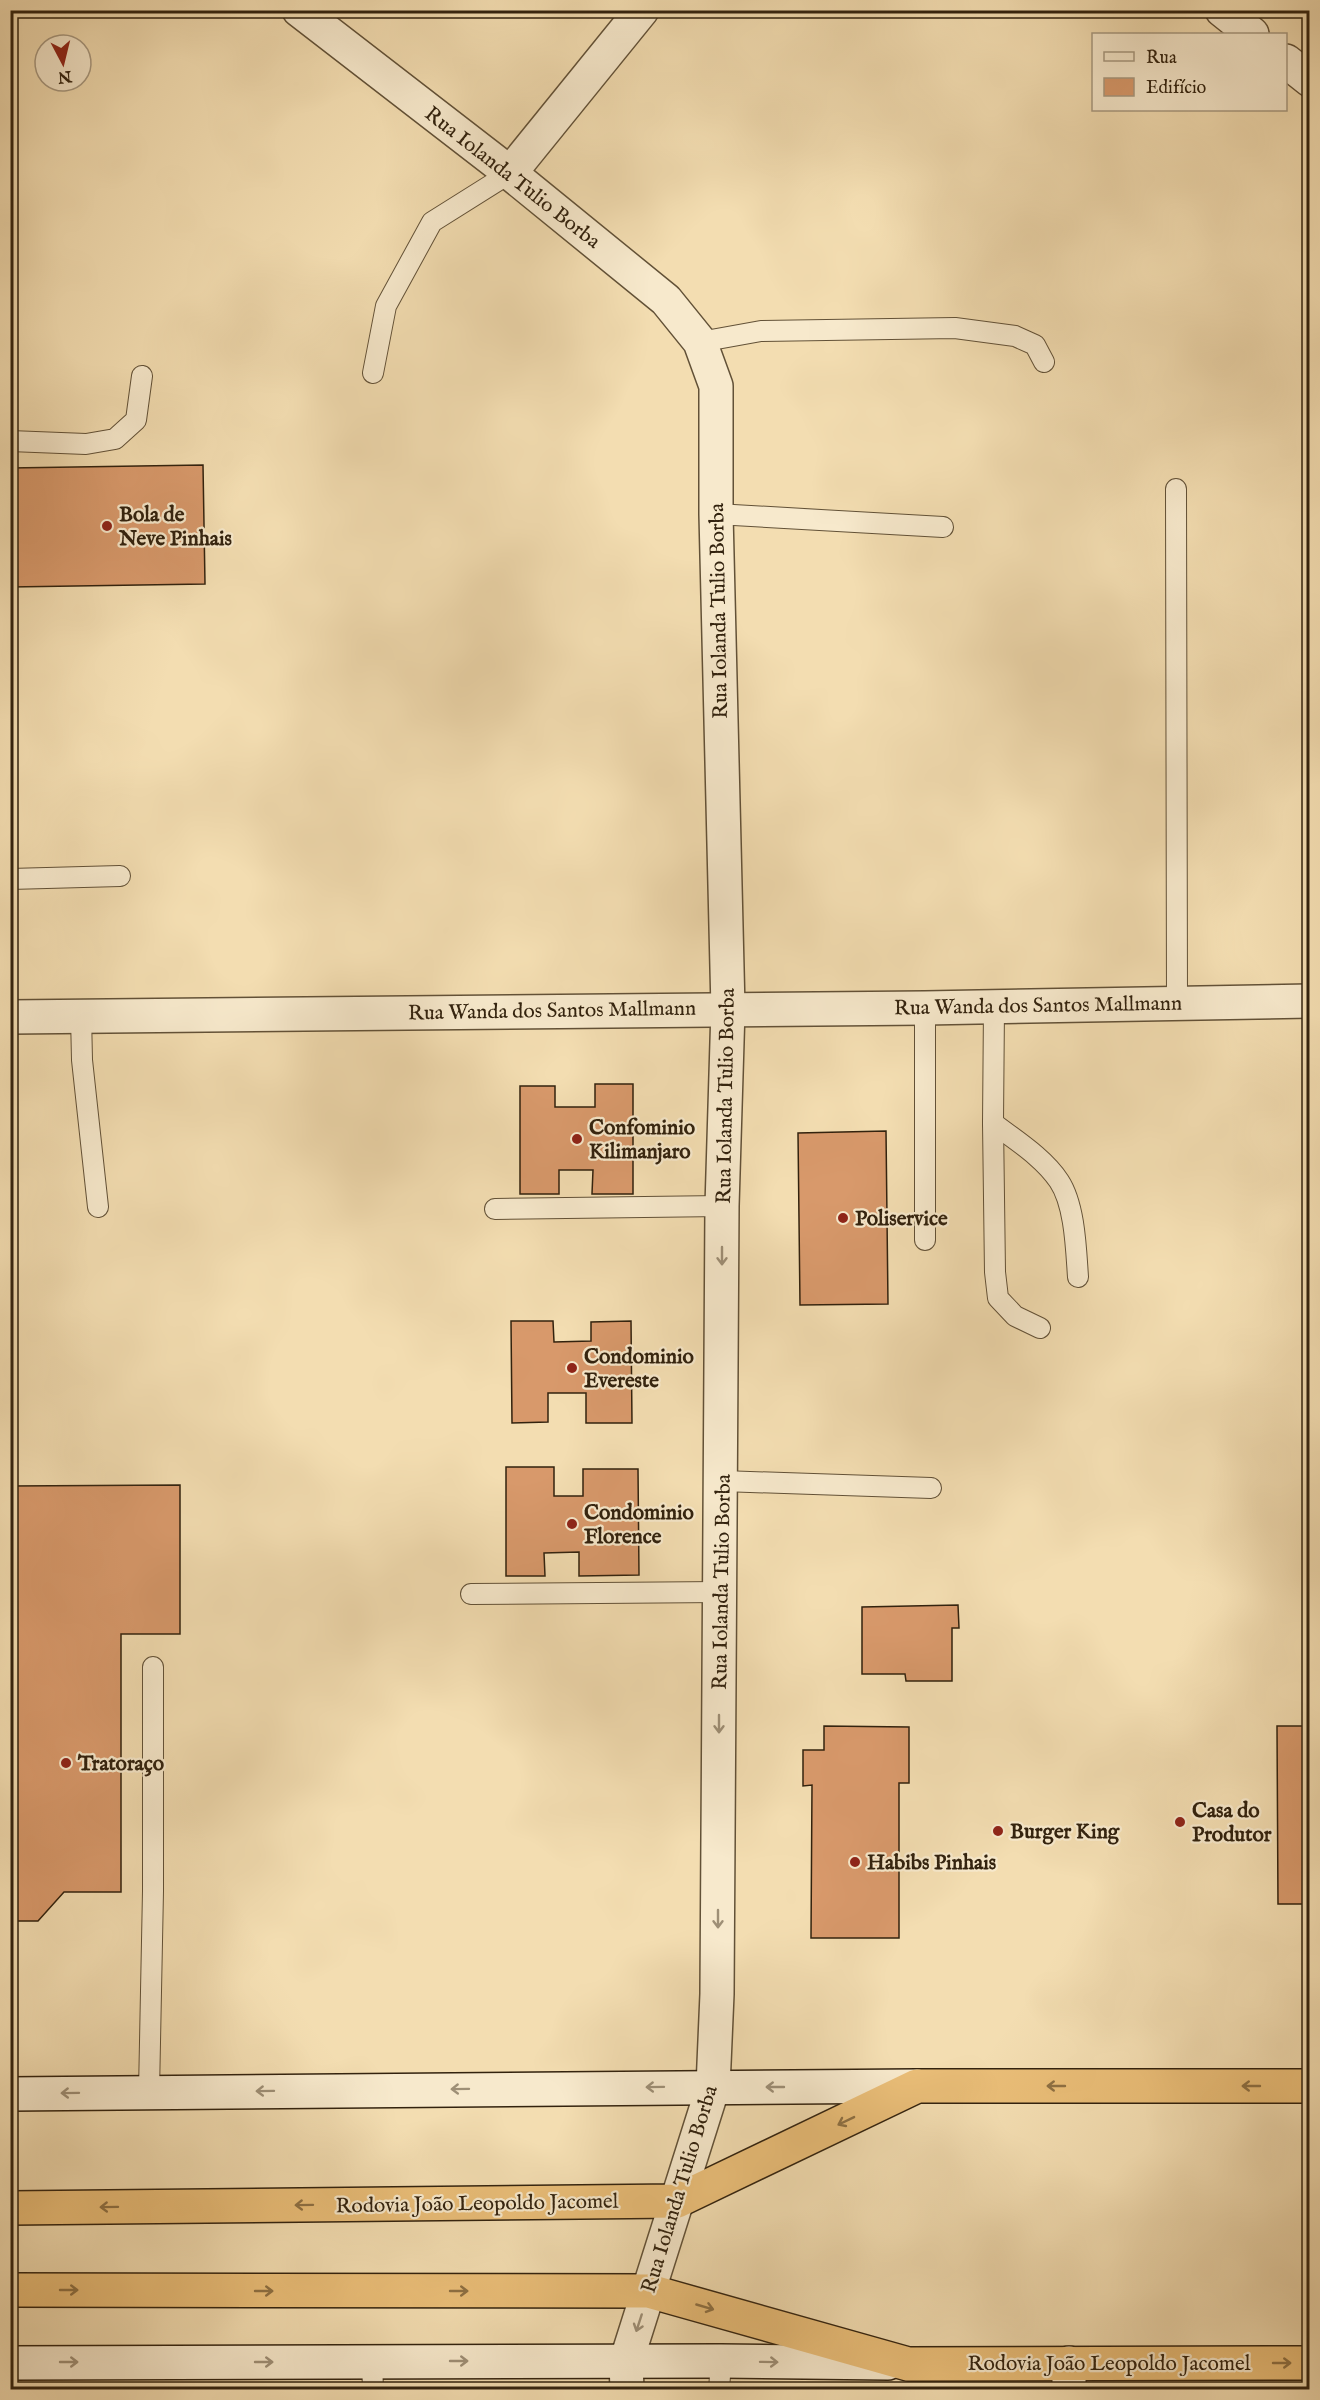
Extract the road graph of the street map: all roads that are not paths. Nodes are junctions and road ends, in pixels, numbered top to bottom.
1 (299, 10) edge
2 (642, 10) edge
3 (1222, 10) edge
4 (1251, 33) edge
5 (1287, 62) edge
6 (1310, 80) edge
7 (510, 173) junction
8 (700, 342) junction
9 (1044, 362) dead end
10 (373, 373) dead end
11 (142, 376) dead end
12 (10, 441) edge
13 (1176, 489) dead end
14 (716, 514) junction
15 (943, 527) dead end
16 (120, 876) dead end
17 (10, 879) edge
18 (1310, 1001) edge
19 (1177, 1003) junction
20 (994, 1007) junction
21 (925, 1008) junction
22 (728, 1009) junction
23 (81, 1015) junction
24 (10, 1017) edge
25 (993, 1123) junction
26 (722, 1206) junction
27 (98, 1207) dead end
28 (495, 1209) dead end
29 (925, 1240) dead end
30 (1078, 1277) dead end
31 (1040, 1328) dead end
32 (722, 1480) junction
33 (931, 1488) dead end
34 (720, 1592) junction
35 (471, 1594) dead end
36 (153, 1667) dead end
37 (917, 2086) junction
38 (1310, 2086) edge
39 (713, 2087) junction
40 (148, 2092) junction
41 (10, 2094) edge
42 (677, 2201) junction
43 (10, 2208) edge
44 (10, 2290) edge
45 (649, 2291) junction
46 (10, 2363) edge
47 (1310, 2363) edge
48 (908, 2364) junction
49 (372, 2375) edge
50 (720, 2375) edge
51 (627, 2376) edge
52 (1069, 2376) edge

1 - 7 street, Rua Iolanda Tulio Borba
2 - 7 street
3 - 4 street
5 - 6 street
7 - 8 street, Rua Iolanda Tulio Borba
7 - 10 lane
8 - 9 lane
8 - 14 street, Rua Iolanda Tulio Borba
11 - 12 lane
13 - 19 lane
14 - 15 lane
14 - 22 street, Rua Iolanda Tulio Borba
16 - 17 lane
18 - 19 street, Rua Wanda dos Santos Mallmann
19 - 20 street, Rua Wanda dos Santos Mallmann
20 - 21 street, Rua Wanda dos Santos Mallmann
20 - 25 lane
21 - 22 street, Rua Wanda dos Santos Mallmann
21 - 29 lane
22 - 23 street, Rua Wanda dos Santos Mallmann
22 - 26 street, Rua Iolanda Tulio Borba
23 - 24 street, Rua Wanda dos Santos Mallmann
23 - 27 lane
25 - 30 lane
25 - 31 lane
26 - 28 lane
26 -> 32 street, Rua Iolanda Tulio Borba
32 - 33 lane
32 - 34 street, Rua Iolanda Tulio Borba
34 - 35 lane
34 -> 39 street, Rua Iolanda Tulio Borba
36 - 40 lane
38 -> 37 highway, Rodovia João Leopoldo Jacomel
37 -> 39 street, Rodovia João Leopoldo Jacomel
37 -> 42 highway, Rodovia João Leopoldo Jacomel
39 -> 40 street, Rodovia João Leopoldo Jacomel
39 - 42 street, Rua Iolanda Tulio Borba
40 -> 41 street, Rodovia João Leopoldo Jacomel
42 -> 43 highway, Rodovia João Leopoldo Jacomel
42 - 45 street, Rua Iolanda Tulio Borba
44 -> 45 highway, Rodovia João Leopoldo Jacomel
45 -> 48 highway, Rodovia João Leopoldo Jacomel
45 -> 51 street, Rua Iolanda Tulio Borba
46 -> 49 street, Rodovia João Leopoldo Jacomel
52 -> 47 highway, Rodovia João Leopoldo Jacomel
50 -> 48 street, Rodovia João Leopoldo Jacomel
48 - 52 highway, Rodovia João Leopoldo Jacomel
49 -> 51 street, Rodovia João Leopoldo Jacomel
50 - 51 street, Rodovia João Leopoldo Jacomel

